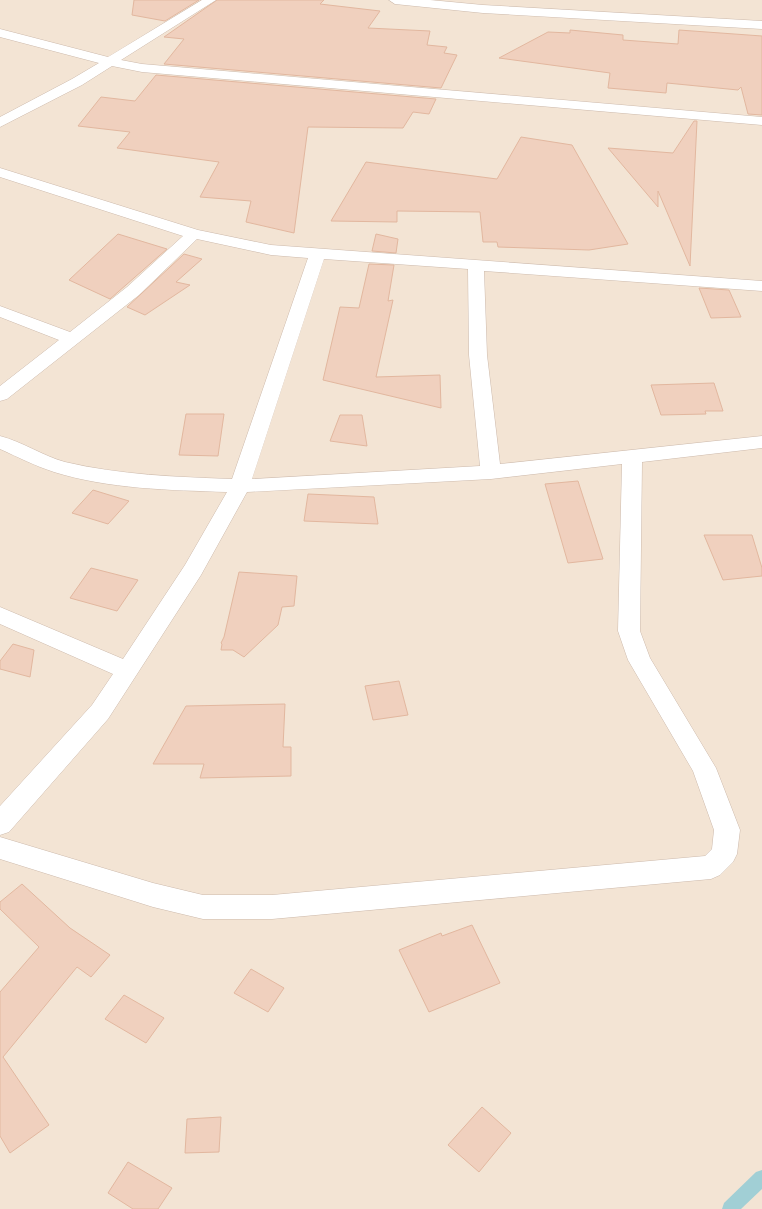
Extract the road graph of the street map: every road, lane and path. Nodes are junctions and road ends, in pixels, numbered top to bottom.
1 (210, 0) edge
2 (395, 0) edge
3 (762, 25) edge
4 (0, 33) edge
5 (112, 61) junction
6 (762, 121) edge
7 (0, 123) edge
8 (0, 172) edge
9 (194, 234) junction
10 (316, 254) junction
11 (476, 266) junction
12 (762, 286) edge
13 (0, 311) edge
14 (72, 339) junction
15 (0, 395) edge
16 (0, 442) edge
17 (762, 442) edge
18 (632, 457) junction
19 (491, 472) junction
20 (240, 486) junction
21 (0, 615) edge
22 (128, 671) junction
23 (0, 824) edge
24 (0, 848) edge

1 - 5 street
2 - 3 street
4 - 5 street
5 - 6 street
5 - 7 street
8 - 9 street
9 - 10 street
9 - 14 street
10 - 11 street
10 - 20 street
11 - 12 street
11 - 19 street
13 - 14 street
14 - 15 street
16 - 20 street
17 - 18 street
18 - 19 street
18 - 24 street
19 - 20 street
20 - 22 street
21 - 22 street
22 - 23 street

